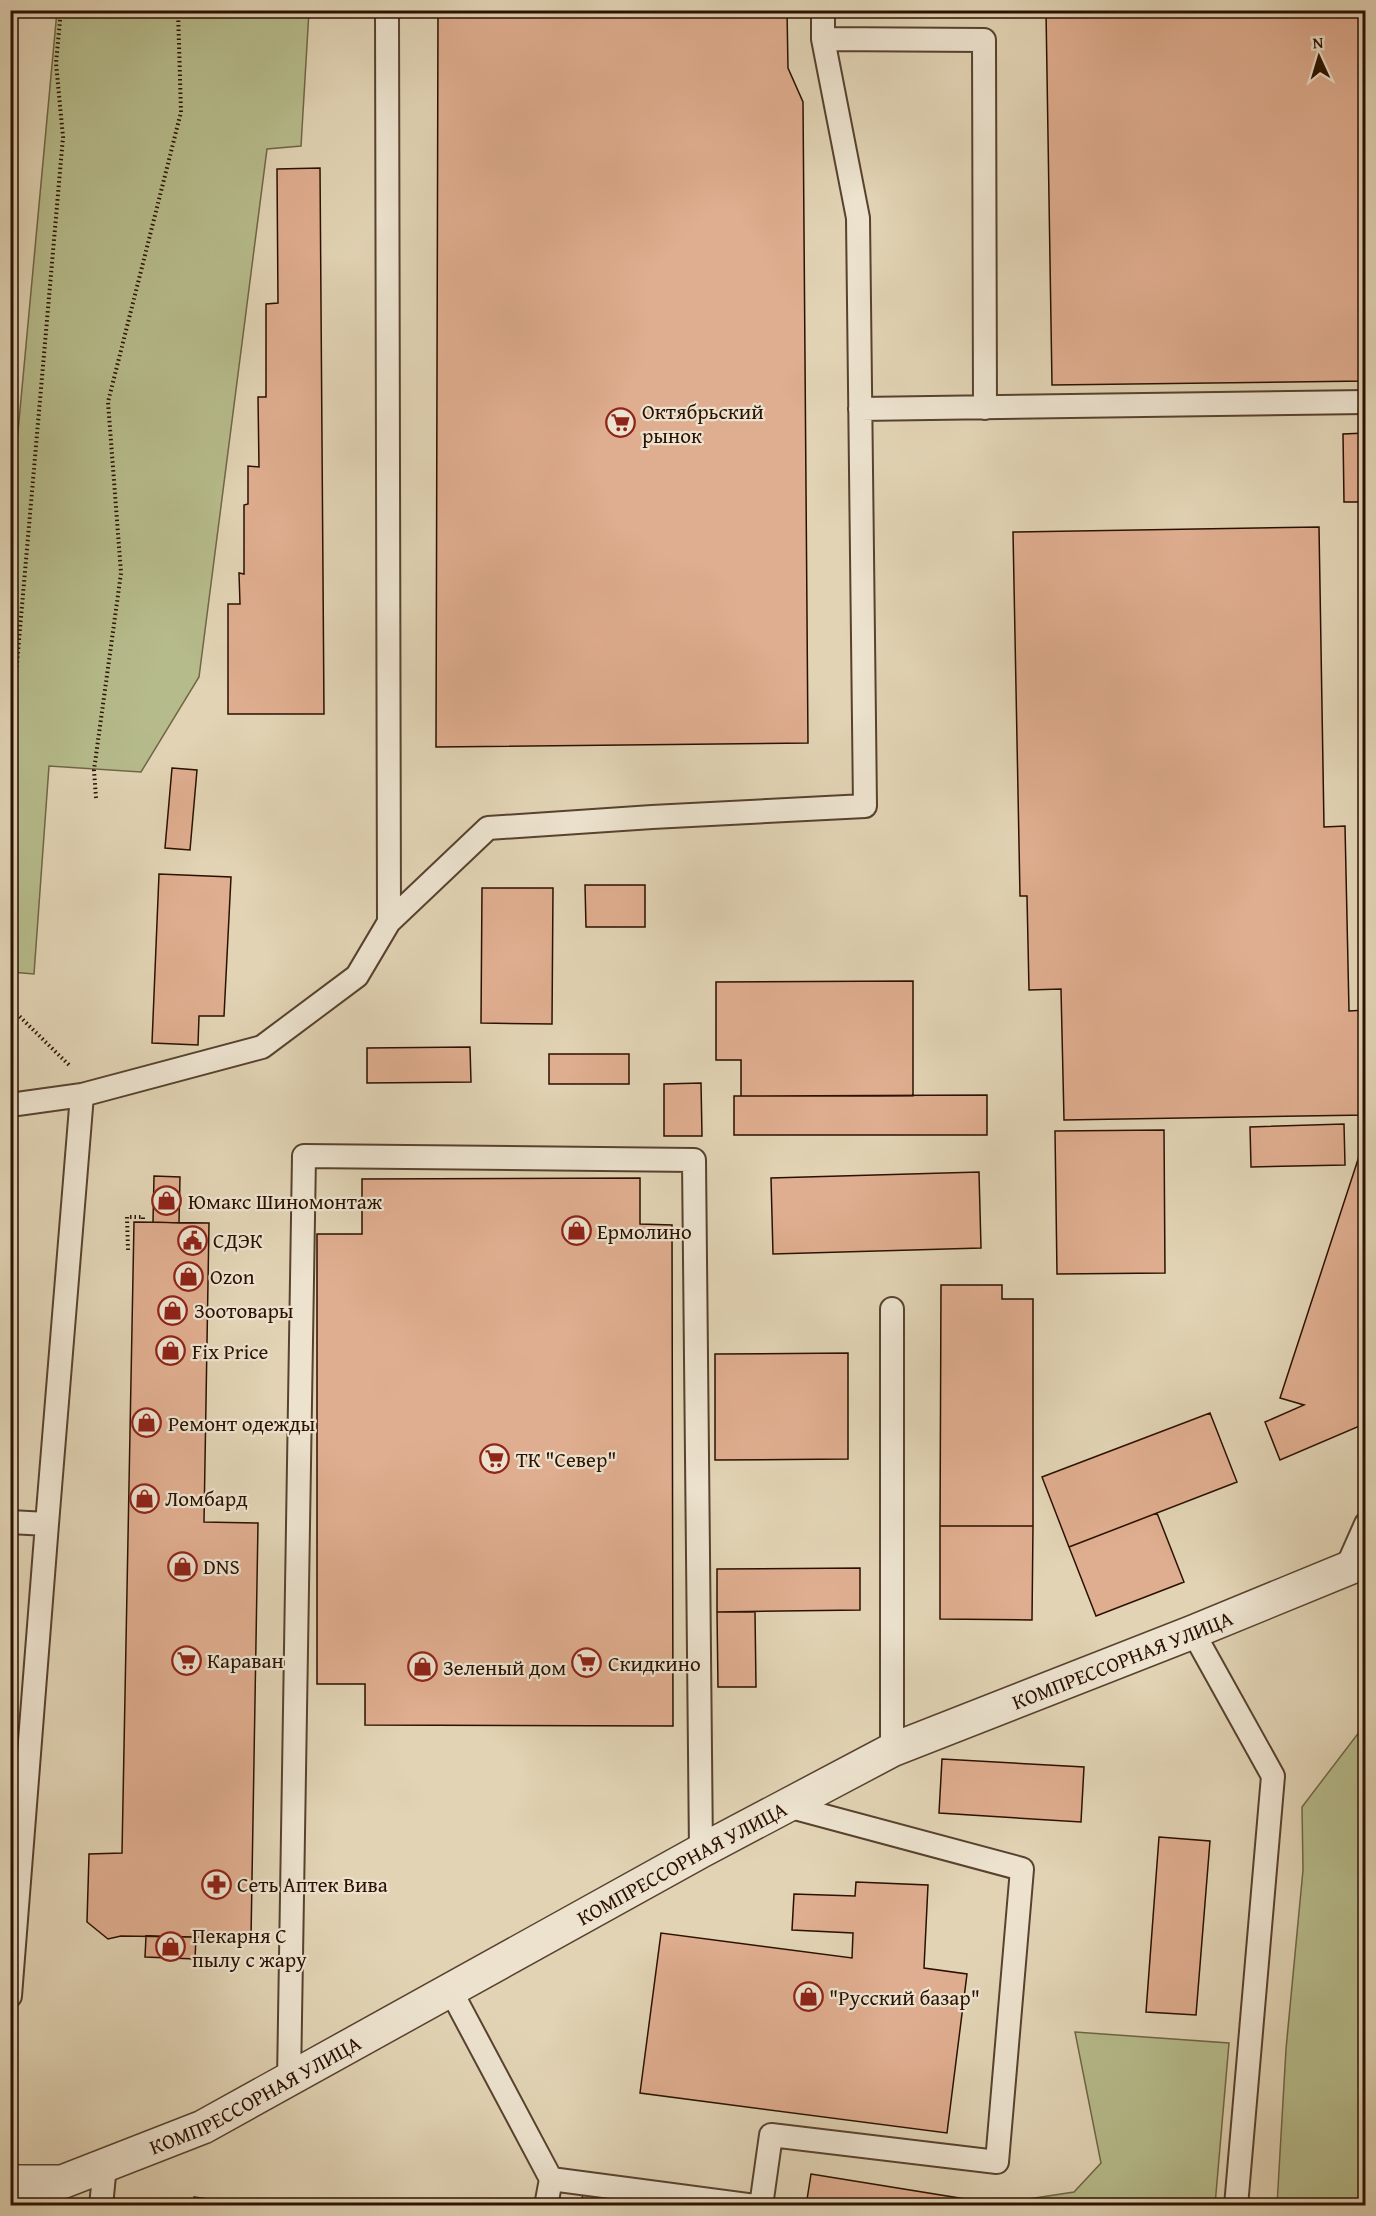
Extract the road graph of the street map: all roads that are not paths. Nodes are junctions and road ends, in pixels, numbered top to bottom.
1 (387, 10) edge
2 (823, 10) edge
3 (823, 39) junction
4 (1365, 402) edge
5 (985, 408) junction
6 (860, 409) junction
7 (388, 922) junction
8 (82, 1095) junction
9 (10, 1105) edge
10 (892, 1309) dead end
11 (10, 1522) edge
12 (47, 1524) junction
13 (1365, 1524) edge
14 (1356, 1565) edge
15 (1193, 1632) junction
16 (892, 1750) junction
17 (787, 1806) junction
18 (701, 1851) junction
19 (451, 1990) junction
20 (10, 1996) edge
21 (289, 2080) junction
22 (105, 2165) junction
23 (551, 2179) junction
24 (10, 2182) edge
25 (101, 2205) edge
26 (546, 2205) edge
27 (755, 2205) edge
28 (761, 2205) edge
29 (1236, 2205) edge

1 - 7 lane
2 - 3 lane
3 - 5 lane
3 - 6 lane
4 - 5 lane
5 - 6 lane
6 - 7 lane
7 - 8 lane
8 - 9 lane
8 - 12 lane
10 - 16 lane
11 - 12 lane
12 - 20 lane
13 - 14 lane
14 - 15 street, КОМПРЕССОРНАЯ УЛИЦА
15 - 16 street, КОМПРЕССОРНАЯ УЛИЦА
15 - 29 lane
16 - 17 street, КОМПРЕССОРНАЯ УЛИЦА
17 - 18 street, КОМПРЕССОРНАЯ УЛИЦА
17 - 28 lane
18 - 19 street, КОМПРЕССОРНАЯ УЛИЦА
18 - 21 lane
19 - 21 street, КОМПРЕССОРНАЯ УЛИЦА
19 - 23 lane
21 - 22 street, КОМПРЕССОРНАЯ УЛИЦА
22 - 24 street, КОМПРЕССОРНАЯ УЛИЦА
22 - 25 lane
23 - 26 lane
23 - 27 lane

